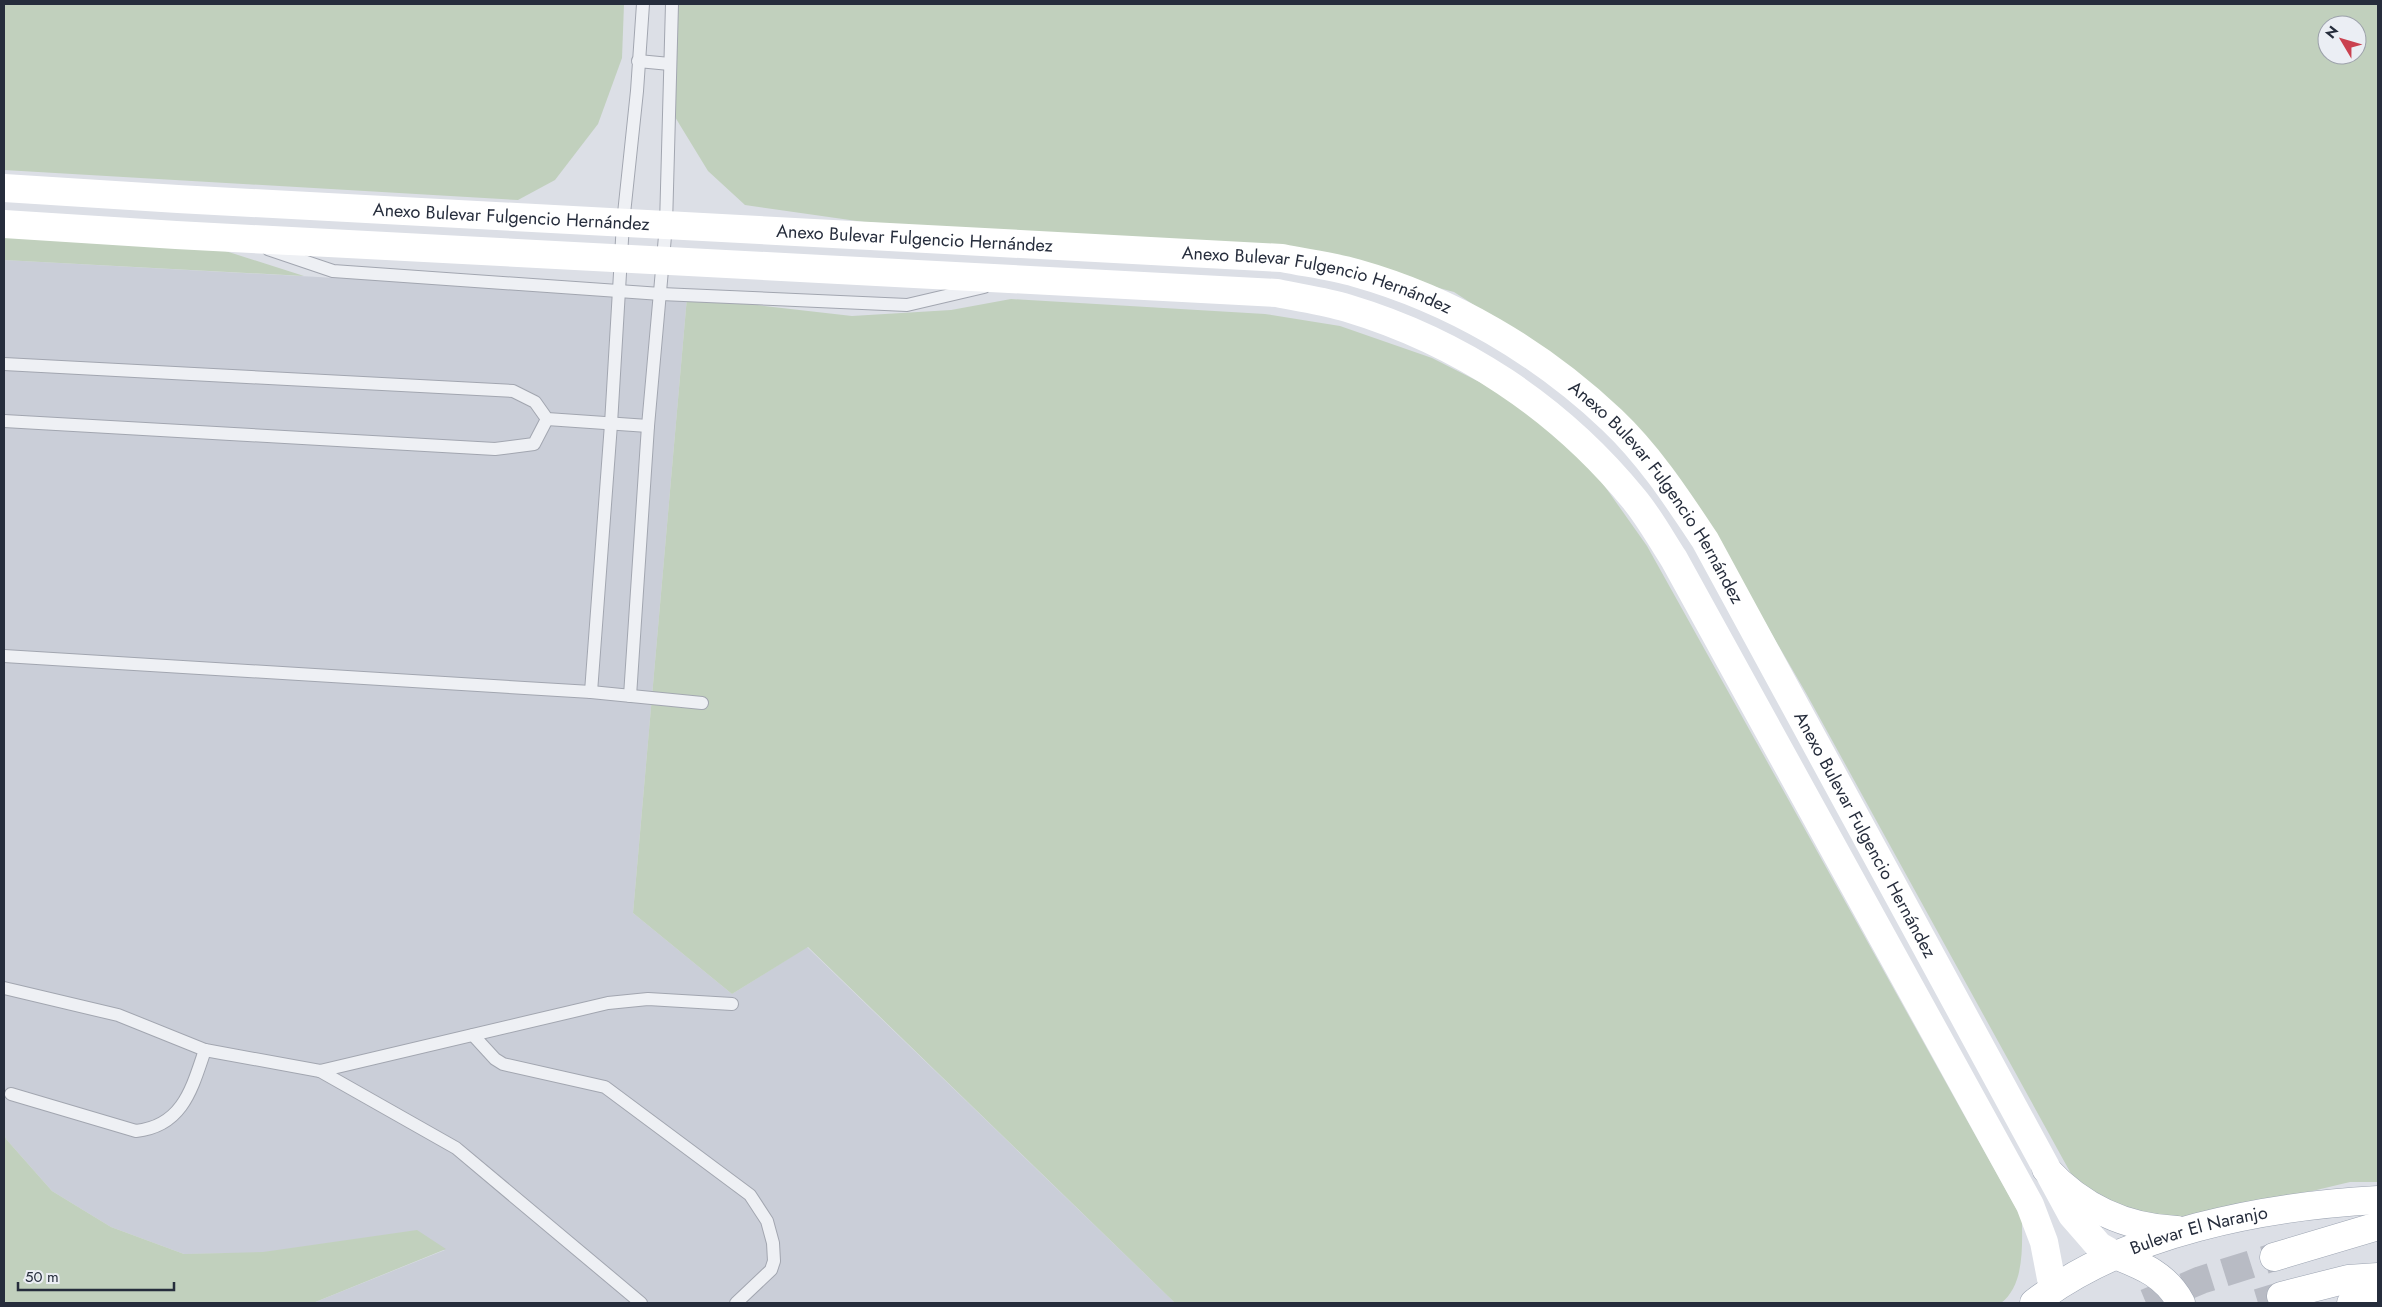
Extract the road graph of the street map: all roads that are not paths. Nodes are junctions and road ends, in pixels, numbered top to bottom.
1 (642, 4) edge
2 (672, 4) edge
3 (638, 61) junction
4 (670, 64) junction
5 (4, 188) edge
6 (622, 223) junction
7 (4, 224) edge
8 (666, 225) junction
9 (234, 238) junction
10 (621, 259) junction
11 (664, 261) junction
12 (1020, 278) junction
13 (619, 291) junction
14 (660, 294) junction
15 (4, 364) edge
16 (547, 419) junction
17 (4, 420) edge
18 (610, 424) junction
19 (648, 426) junction
20 (4, 656) edge
21 (590, 692) junction
22 (630, 696) junction
23 (702, 703) dead end
24 (4, 988) edge
25 (732, 1004) dead end
26 (473, 1035) junction
27 (205, 1050) junction
28 (320, 1071) junction
29 (11, 1094) dead end
30 (2046, 1169) junction
31 (2378, 1200) edge
32 (2378, 1226) edge
33 (2184, 1231) junction
34 (2115, 1255) junction
35 (2274, 1257) tunnel mouth
36 (2378, 1277) edge
37 (2281, 1296) tunnel mouth
38 (2378, 1296) edge
39 (2046, 1298) edge
40 (641, 1303) edge
41 (736, 1303) edge
42 (2180, 1303) edge
43 (2352, 1303) edge

1 - 3 lane
2 - 4 lane
3 - 4 lane
3 - 6 lane
4 - 8 lane
5 - 6 main road, Anexo Bulevar Fulgencio Hernández
6 - 8 main road, Anexo Bulevar Fulgencio Hernández
6 - 10 lane
7 - 9 main road, Anexo Bulevar Fulgencio Hernández
8 - 11 lane
8 - 30 main road, Anexo Bulevar Fulgencio Hernández
9 - 10 main road, Anexo Bulevar Fulgencio Hernández
9 - 13 lane
10 - 11 main road, Anexo Bulevar Fulgencio Hernández
10 - 13 lane
11 - 12 main road, Anexo Bulevar Fulgencio Hernández
11 - 14 lane
12 - 14 lane
12 - 39 main road, Anexo Bulevar Fulgencio Hernández
13 - 14 lane
13 - 18 lane
14 - 19 lane
15 - 16 lane
16 - 17 lane
16 - 18 lane
18 - 19 lane
18 - 21 lane
19 - 22 lane
20 - 21 lane
21 - 22 lane
22 - 23 lane
24 - 27 lane
25 - 26 lane
26 - 28 lane
26 - 41 lane
27 - 28 lane
27 - 29 lane
28 - 40 lane
30 - 33 main road
30 - 34 main road, Anexo Bulevar Fulgencio Hernández
31 - 33 main road, Bulevar El Naranjo
32 - 35 main road
33 - 34 main road, Bulevar El Naranjo
34 - 39 main road, Bulevar El Naranjo
34 - 42 main road, Anexo Bulevar Fulgencio Hernández
36 - 37 main road
38 - 43 main road

